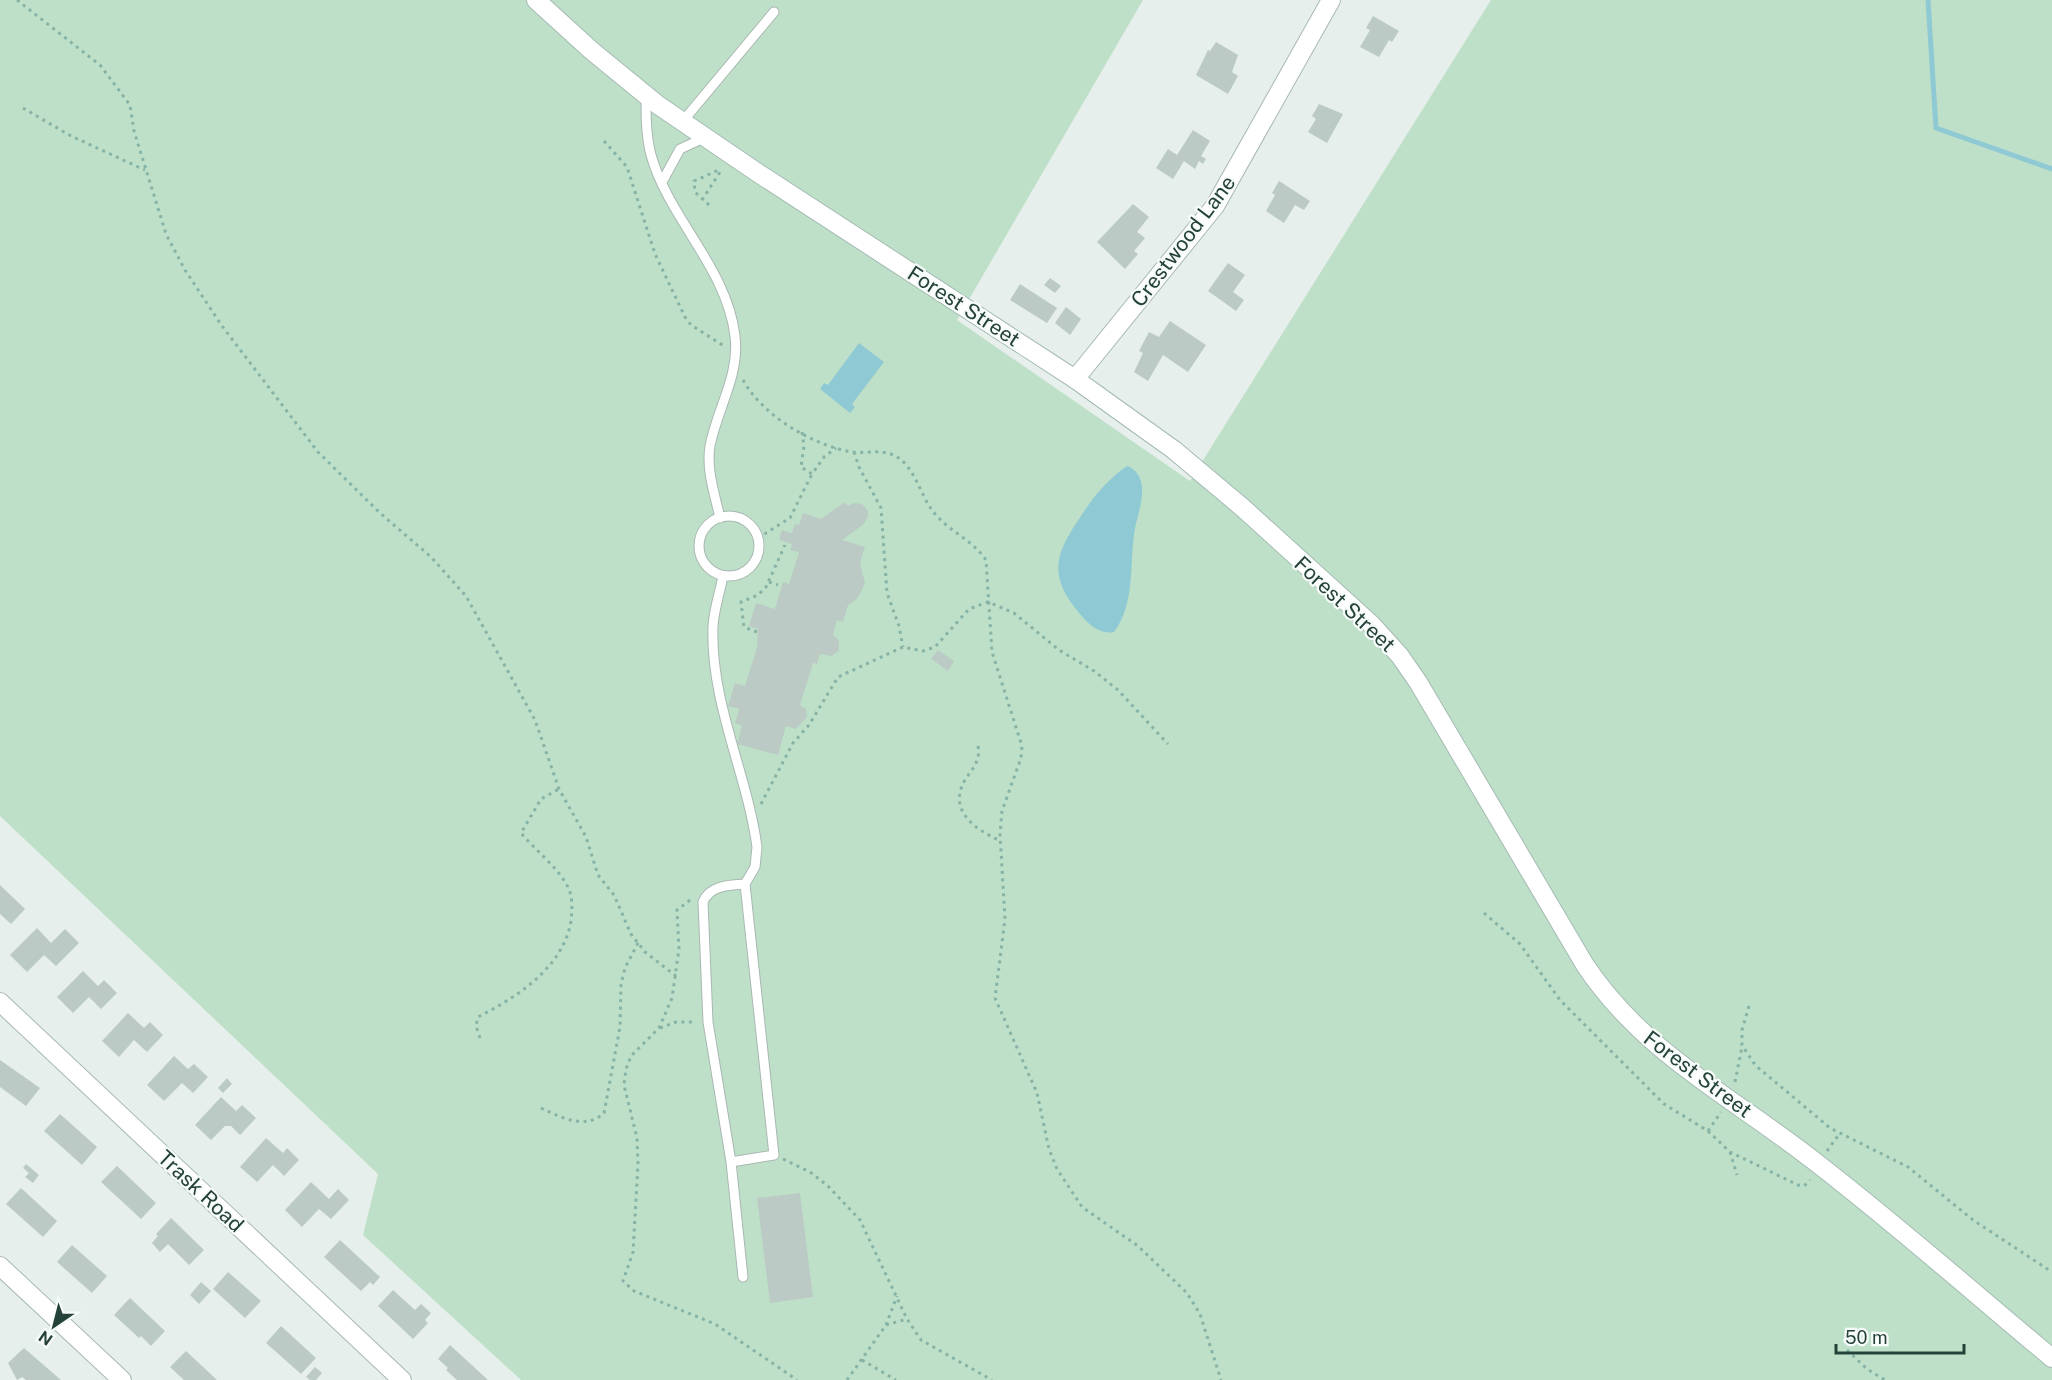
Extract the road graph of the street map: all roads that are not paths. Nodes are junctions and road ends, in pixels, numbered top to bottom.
1 (537, 0) edge
2 (1331, 0) edge
3 (774, 12) dead end
4 (646, 96) junction
5 (683, 121) junction
6 (706, 137) junction
7 (662, 182) junction
8 (1075, 379) junction
9 (720, 518) junction
10 (723, 576) junction
11 (746, 884) junction
12 (0, 1002) edge
13 (731, 1162) junction
14 (0, 1266) edge
15 (743, 1277) dead end
16 (2052, 1358) edge
17 (122, 1380) edge
18 (402, 1380) edge

1 - 4 street, Forest Street
2 - 8 street, Crestwood Lane
3 - 5 lane
4 - 5 street, Forest Street
4 - 7 lane
5 - 6 street, Forest Street
6 - 7 lane
6 - 8 street, Forest Street
7 - 9 lane
8 - 16 street, Forest Street
9 - 10 lane
9 - 10 lane
10 - 11 lane
11 - 13 lane
11 - 13 lane
12 - 18 street, Trask Road
13 - 15 lane
14 - 17 street

